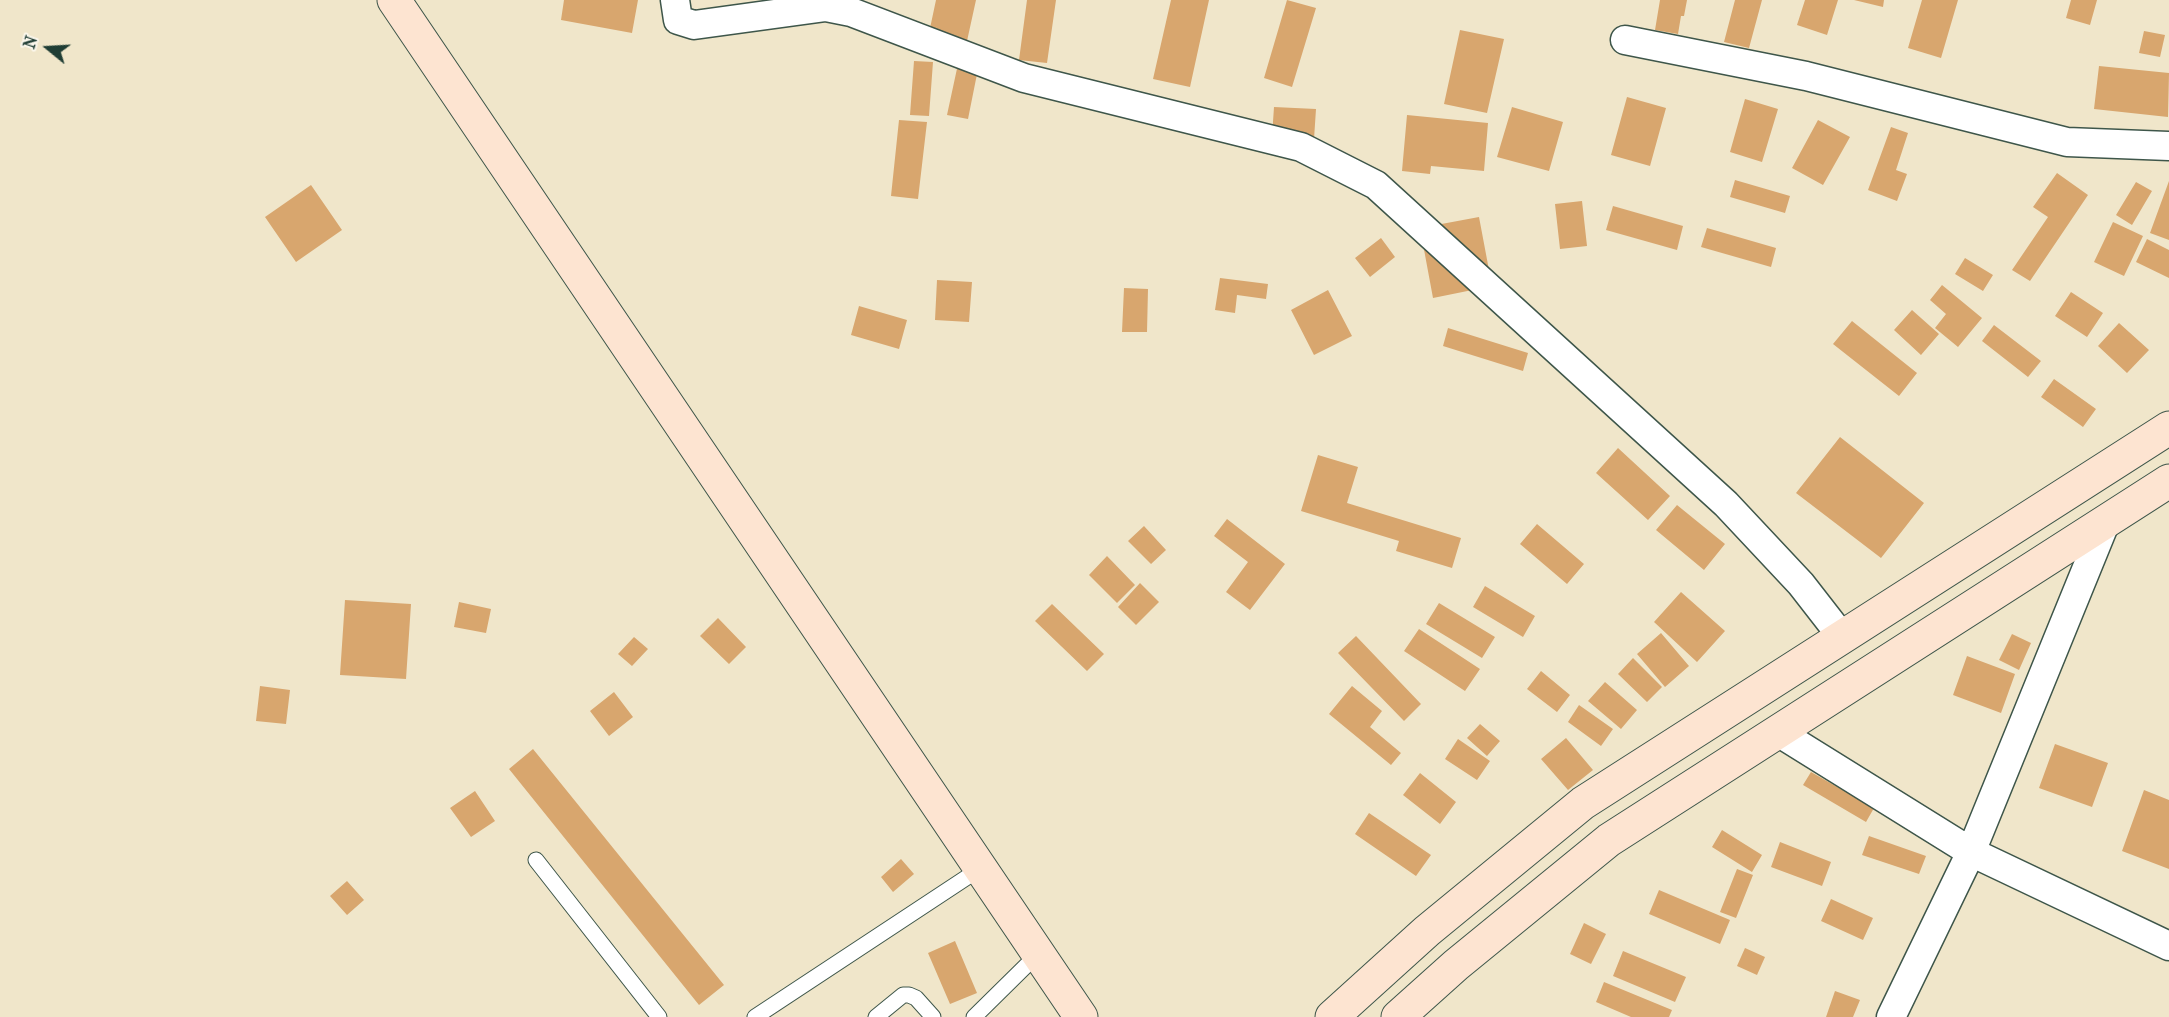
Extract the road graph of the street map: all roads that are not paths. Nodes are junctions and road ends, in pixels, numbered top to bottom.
1 (394, 0) edge
2 (675, 0) edge
3 (1625, 40) dead end
4 (2169, 146) edge
5 (2169, 428) edge
6 (2169, 481) edge
7 (2106, 521) junction
8 (1842, 638) junction
9 (1778, 732) junction
10 (1971, 852) junction
11 (536, 860) dead end
12 (981, 868) junction
13 (2169, 946) edge
14 (1039, 953) junction
15 (1072, 1009) edge
16 (659, 1017) edge
17 (755, 1017) edge
18 (876, 1017) edge
19 (933, 1017) edge
20 (974, 1017) edge
21 (1101, 1017) edge
22 (1332, 1017) edge
23 (1398, 1017) edge
24 (1891, 1017) edge

1 - 12 main road
2 - 8 street
3 - 4 street
5 - 8 main road
6 - 7 main road
7 - 9 main road
7 - 10 street
8 - 22 main road
9 - 10 street
9 - 23 main road
10 - 13 street
10 - 24 street
11 - 16 lane
12 - 14 main road
12 - 17 lane
14 - 15 main road
14 - 20 lane
15 - 21 main road
18 - 19 lane

